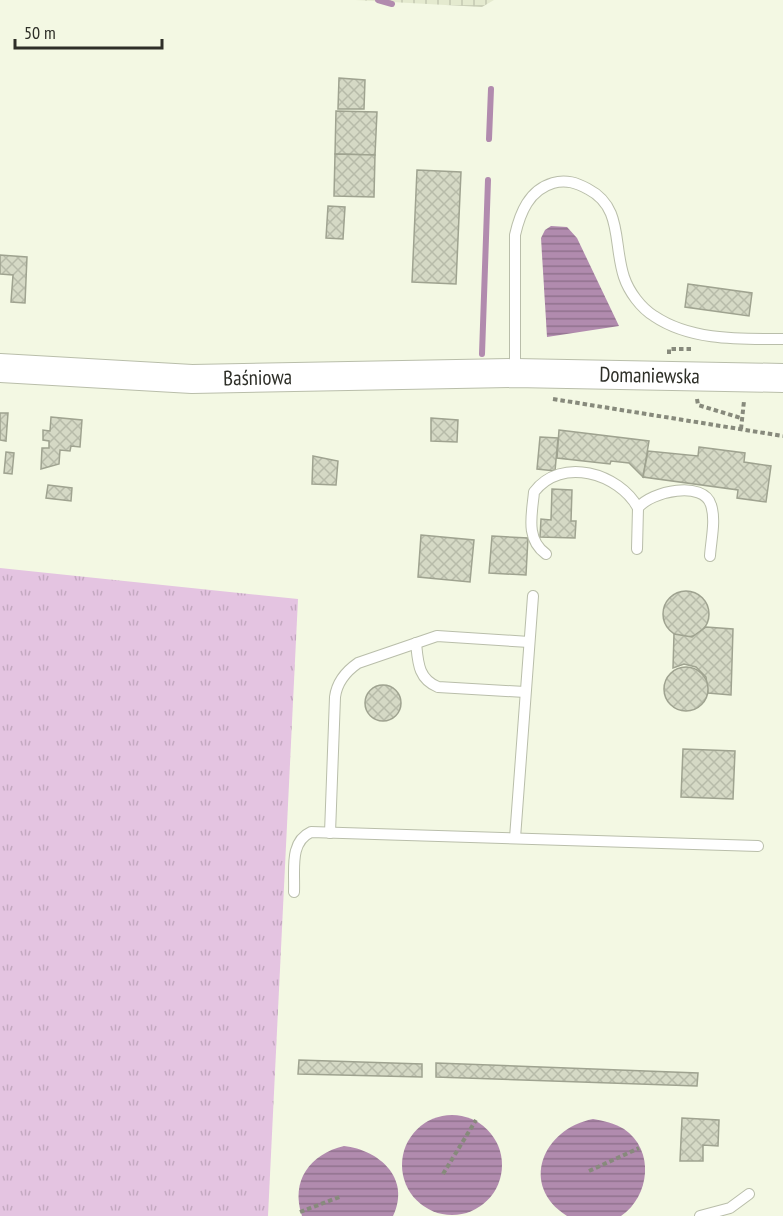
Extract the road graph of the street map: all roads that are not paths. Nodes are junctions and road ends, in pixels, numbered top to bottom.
1 (783, 339) edge
2 (0, 368) edge
3 (515, 374) junction
4 (783, 378) edge
5 (638, 508) junction
6 (637, 549) dead end
7 (546, 554) dead end
8 (710, 556) dead end
9 (533, 596) dead end
10 (529, 642) junction
11 (416, 643) junction
12 (525, 692) junction
13 (330, 833) junction
14 (515, 838) junction
15 (758, 846) dead end
16 (294, 892) dead end
17 (749, 1194) dead end
18 (700, 1216) edge

1 - 3 lane
2 - 3 main road, Baśniowa
3 - 4 main road, Domaniewska
5 - 6 lane
5 - 7 lane
5 - 8 lane
9 - 10 lane
10 - 11 lane
10 - 12 lane
11 - 12 lane
11 - 13 lane
12 - 14 lane
13 - 14 lane
13 - 16 lane
14 - 15 lane
17 - 18 lane

